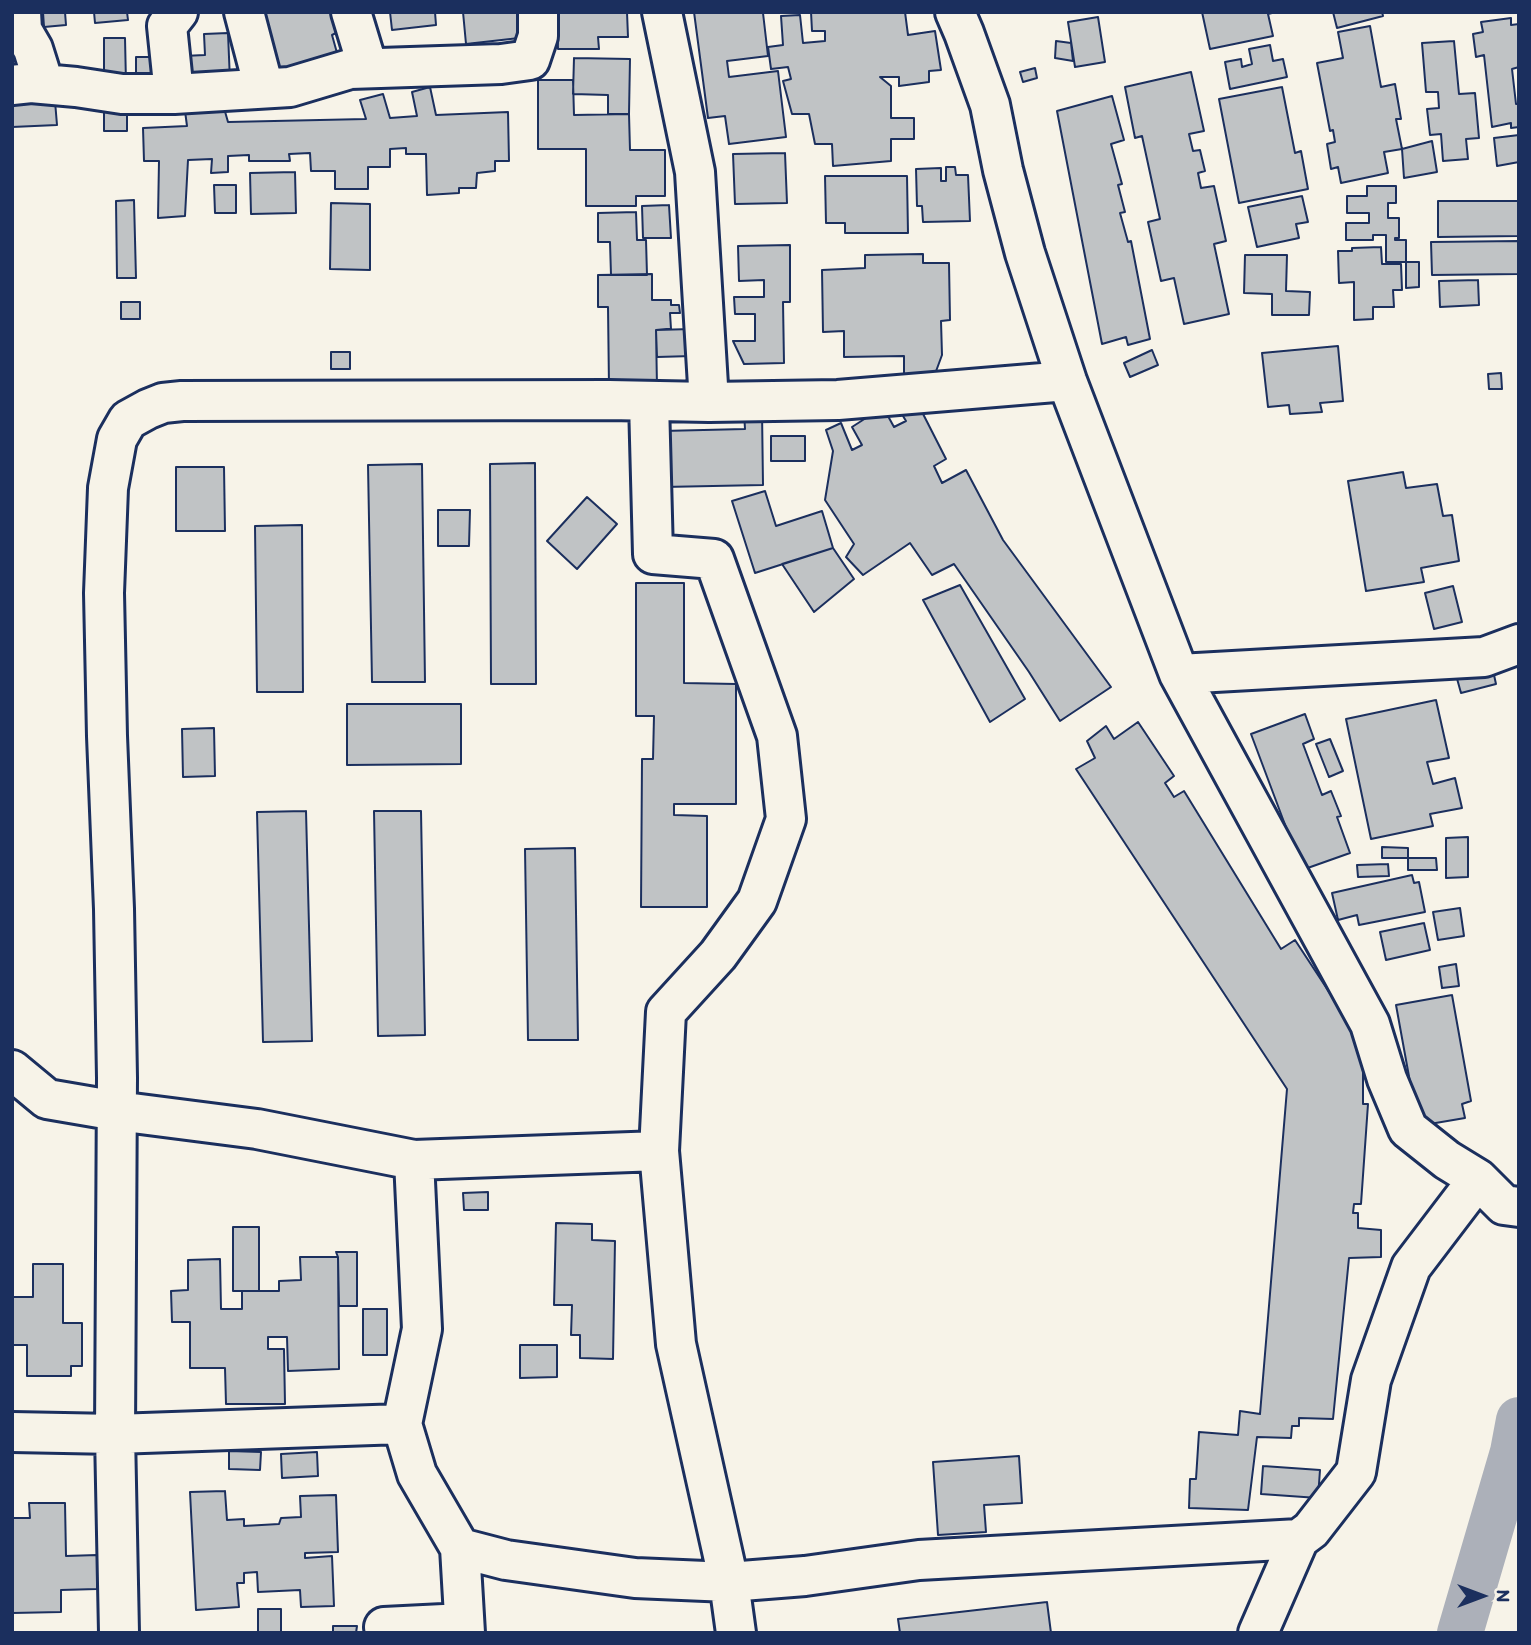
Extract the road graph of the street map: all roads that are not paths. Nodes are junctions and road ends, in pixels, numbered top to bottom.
1 (21, 12) edge
2 (178, 12) edge
3 (244, 12) edge
4 (351, 12) edge
5 (538, 12) edge
6 (662, 12) edge
7 (955, 12) edge
8 (368, 68) junction
9 (28, 85) edge
10 (264, 88) junction
11 (174, 94) junction
12 (1067, 381) junction
13 (649, 402) junction
14 (709, 402) junction
15 (1519, 644) edge
16 (1179, 674) junction
17 (12, 1070) edge
18 (117, 1111) junction
19 (659, 1151) junction
20 (414, 1160) junction
21 (1500, 1197) edge
22 (402, 1423) junction
23 (12, 1432) edge
24 (115, 1434) junction
25 (1299, 1539) junction
26 (460, 1548) junction
27 (729, 1582) junction
28 (465, 1628) edge
29 (120, 1633) edge
30 (385, 1633) edge
31 (736, 1633) edge
32 (1258, 1633) edge

1 - 9 street
2 - 11 street
3 - 10 street
4 - 8 street
5 - 8 street
6 - 14 street
7 - 12 street
8 - 10 street
9 - 11 street
10 - 11 street
12 - 14 street
12 - 16 street
13 - 14 street
13 - 18 street
13 - 19 street
15 - 16 street
16 - 21 street
17 - 18 street
18 - 20 street
18 - 24 street
19 - 20 street
19 - 27 street
20 - 22 street
21 - 25 street
22 - 24 street
22 - 26 street
23 - 24 street
24 - 29 street
25 - 27 street
25 - 32 street
26 - 27 street
26 - 28 street
27 - 31 street
28 - 30 street

